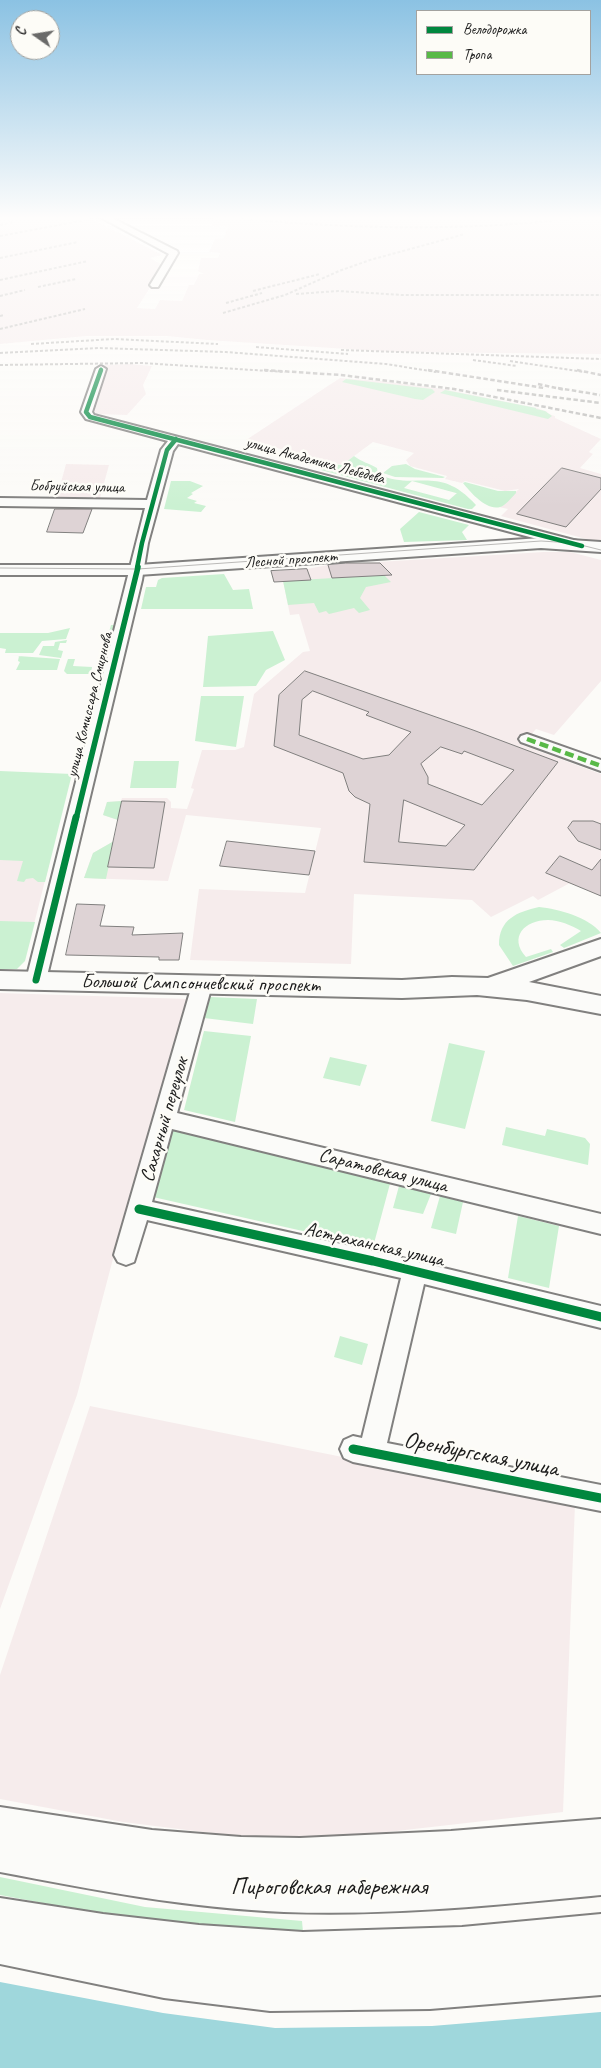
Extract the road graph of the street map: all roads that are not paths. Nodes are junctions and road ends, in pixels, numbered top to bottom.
1 (101, 369) dead end
2 (176, 439) junction
3 (0, 502) edge
4 (152, 504) junction
5 (512, 537) junction
6 (582, 546) junction
7 (601, 547) edge
8 (601, 555) edge
9 (0, 570) edge
10 (138, 570) junction
11 (527, 739) dead end
12 (601, 766) edge
13 (601, 947) edge
14 (0, 980) edge
15 (36, 980) junction
16 (202, 985) junction
17 (482, 987) junction
18 (402, 989) junction
19 (601, 1006) edge
20 (601, 1016) edge
21 (166, 1118) junction
22 (139, 1209) junction
23 (601, 1224) edge
24 (126, 1255) dead end
25 (415, 1271) junction
26 (601, 1317) edge
27 (601, 1498) edge
28 (0, 1827) edge
29 (601, 1839) edge
30 (0, 1852) edge
31 (601, 1875) edge
32 (0, 1919) edge
33 (601, 1935) edge
34 (0, 1943) edge
35 (601, 1974) edge

1 - 2 street, улица Академика Лебедева
2 - 4 street, улица Комиссара Смирнова
2 - 5 street, улица Академика Лебедева
3 - 4 street, Бобруйская улица
4 - 10 street, улица Комиссара Смирнова
5 - 6 main road, Лесной проспект
5 - 10 main road, Лесной проспект
6 - 7 main road
6 - 8 main road
9 - 10 main road, Лесной проспект
10 - 15 street, улица Комиссара Смирнова
11 - 12 street
13 - 17 main road
14 - 15 main road, Большой Сампсониевский проспект
15 - 16 main road, Большой Сампсониевский проспект
16 - 18 main road, Большой Сампсониевский проспект
16 - 21 street, Сахарный переулок
17 - 18 main road, Большой Сампсониевский проспект
17 - 19 main road, Большой Сампсониевский проспект
18 - 20 main road, Большой Сампсониевский проспект
21 - 22 street, Сахарный переулок
21 - 23 street, Саратовская улица
22 - 24 street, Сахарный переулок
22 - 25 street, Астраханская улица
25 - 26 street, Астраханская улица
25 - 27 street, Оренбургская улица
28 - 29 main road
30 - 31 main road, Пироговская набережная
32 - 33 main road
34 - 35 main road

